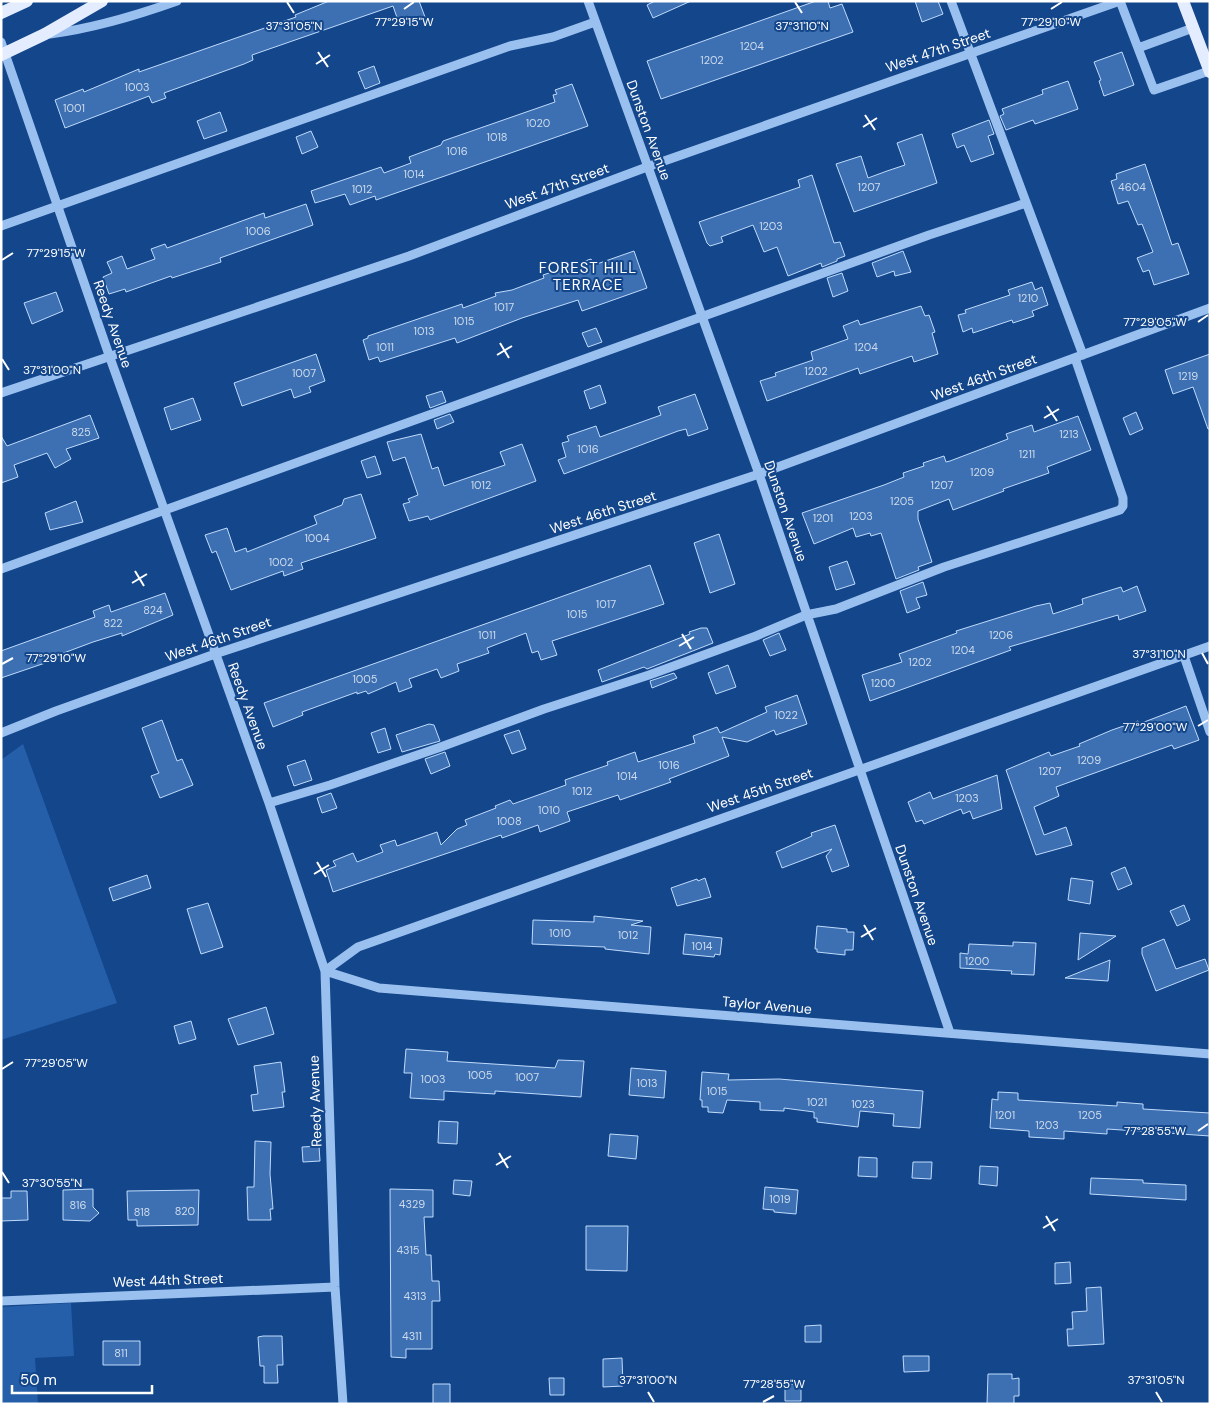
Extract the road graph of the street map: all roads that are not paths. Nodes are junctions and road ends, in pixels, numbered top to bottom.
1 (26, 1) edge
2 (102, 1) edge
3 (177, 1) edge
4 (588, 1) edge
5 (951, 1) edge
6 (1120, 1) edge
7 (1183, 1) edge
8 (1, 13) edge
9 (595, 22) junction
10 (1193, 28) junction
11 (45, 34) junction
12 (1138, 48) junction
13 (2, 50) edge
14 (970, 53) junction
15 (1210, 71) edge
16 (647, 167) junction
17 (1026, 203) junction
18 (59, 206) junction
19 (1, 226) edge
20 (1210, 308) edge
21 (702, 317) junction
22 (109, 355) junction
23 (1079, 356) junction
24 (1, 393) edge
25 (759, 474) junction
26 (166, 510) junction
27 (1, 570) edge
28 (806, 615) junction
29 (1210, 646) edge
30 (215, 654) junction
31 (1184, 656) junction
32 (1210, 732) edge
33 (1, 733) edge
34 (859, 770) junction
35 (269, 803) junction
36 (325, 971) junction
37 (950, 1033) junction
38 (1210, 1054) edge
39 (335, 1287) junction
40 (1, 1301) edge
41 (343, 1404) edge

1 - 8 main road
2 - 11 main road
3 - 11 street
4 - 9 street, Dunston Avenue
5 - 14 street
6 - 12 street
6 - 14 street, West 47th Street
7 - 10 main road
9 - 16 street, Dunston Avenue
9 - 18 street
10 - 12 street
10 - 15 main road
11 - 13 main road
12 - 15 street
13 - 18 street, Reedy Avenue
14 - 16 street, West 47th Street
14 - 17 street
16 - 21 street, Dunston Avenue
16 - 22 street, West 47th Street
17 - 21 street
17 - 23 street
18 - 19 street
18 - 22 street, Reedy Avenue
20 - 23 street, West 46th Street
21 - 25 street, Dunston Avenue
21 - 26 street
22 - 24 street, West 47th Street
22 - 26 street, Reedy Avenue
23 - 25 street, West 46th Street
23 - 28 street
25 - 28 street, Dunston Avenue
25 - 30 street, West 46th Street
26 - 27 street
26 - 30 street, Reedy Avenue
28 - 34 street, Dunston Avenue
28 - 35 street
29 - 31 street, West 45th Street
30 - 33 street, West 46th Street
30 - 35 street, Reedy Avenue
31 - 32 street
31 - 34 street, West 45th Street
34 - 36 street, West 45th Street
34 - 37 street, Dunston Avenue
35 - 36 street, Reedy Avenue
36 - 37 street, Taylor Avenue
36 - 39 street, Reedy Avenue
37 - 38 street, Taylor Avenue
39 - 40 street, West 44th Street
39 - 41 street, Reedy Avenue

